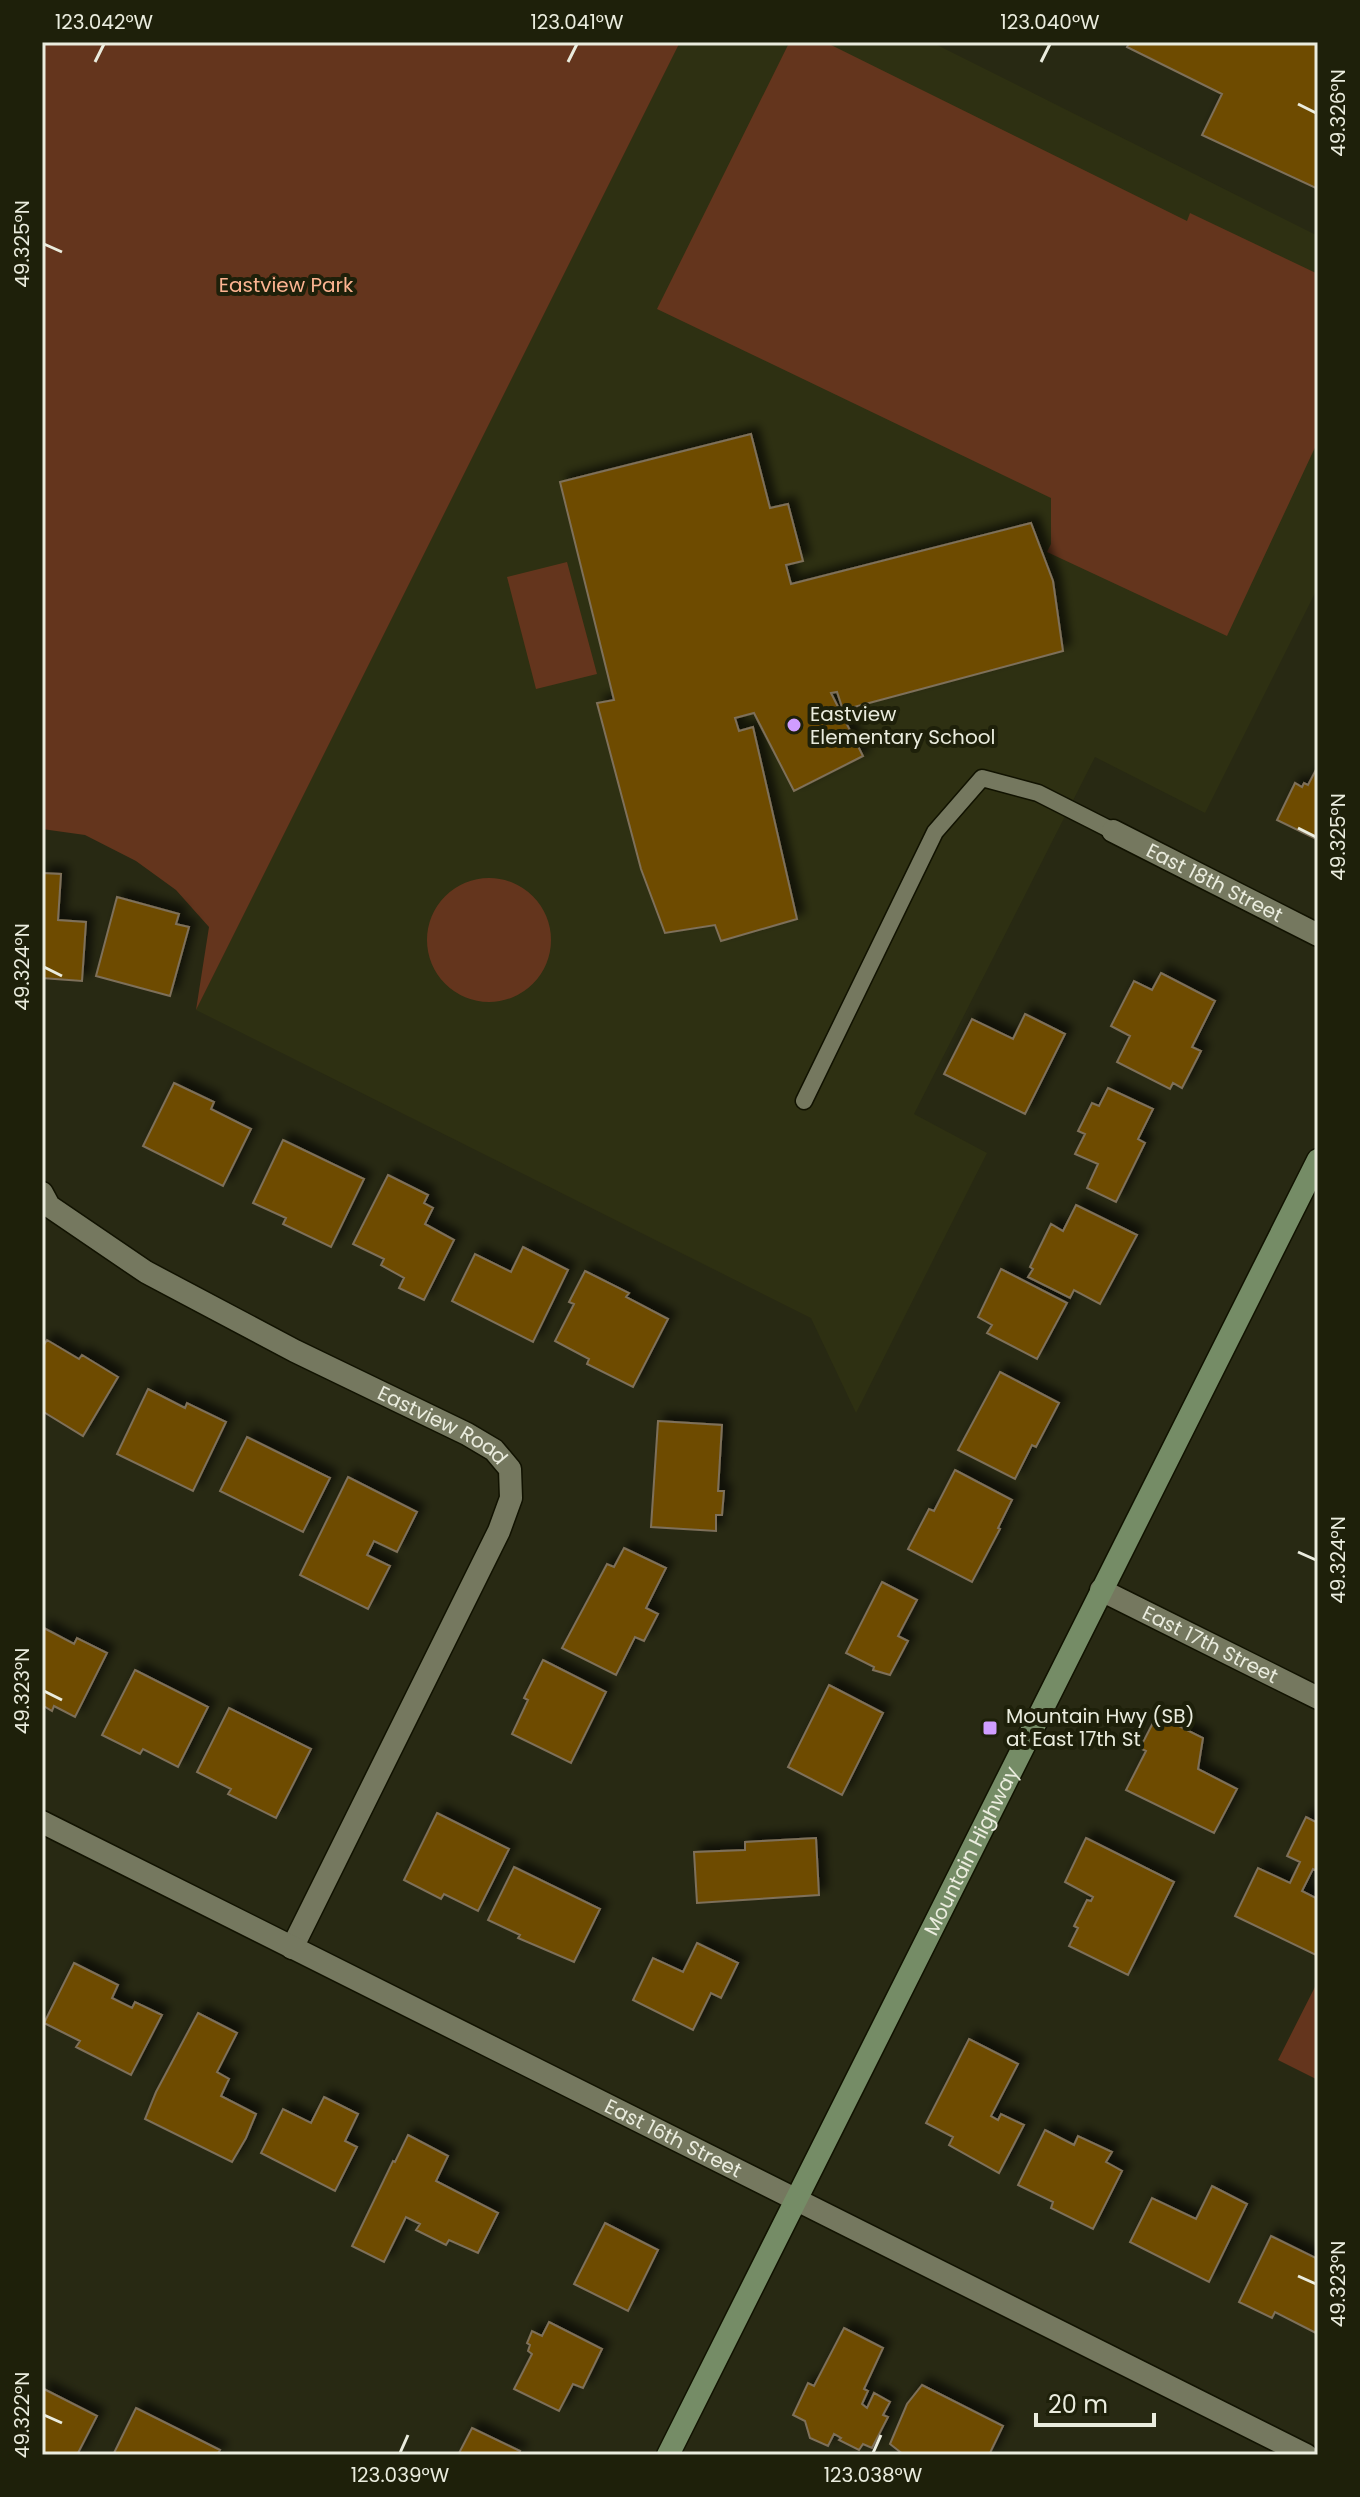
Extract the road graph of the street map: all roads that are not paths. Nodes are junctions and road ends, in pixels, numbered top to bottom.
1 (1113, 831) joint
2 (1318, 935) edge
3 (804, 1101) dead end
4 (1318, 1160) edge
5 (42, 1193) edge
6 (1101, 1590) junction
7 (1318, 1698) edge
8 (42, 1822) edge
9 (292, 1948) junction
10 (796, 2199) junction
11 (668, 2455) edge
12 (1306, 2455) edge

1 - 2 street, East 18th Street
1 - 3 lane
4 - 6 main road, Mountain Highway
5 - 9 street, Eastview Road
6 - 7 street, East 17th Street
6 - 10 main road, Mountain Highway
8 - 9 street, East 16th Street
9 - 10 street, East 16th Street
10 - 11 main road, Mountain Highway
10 - 12 street, East 16th Street

